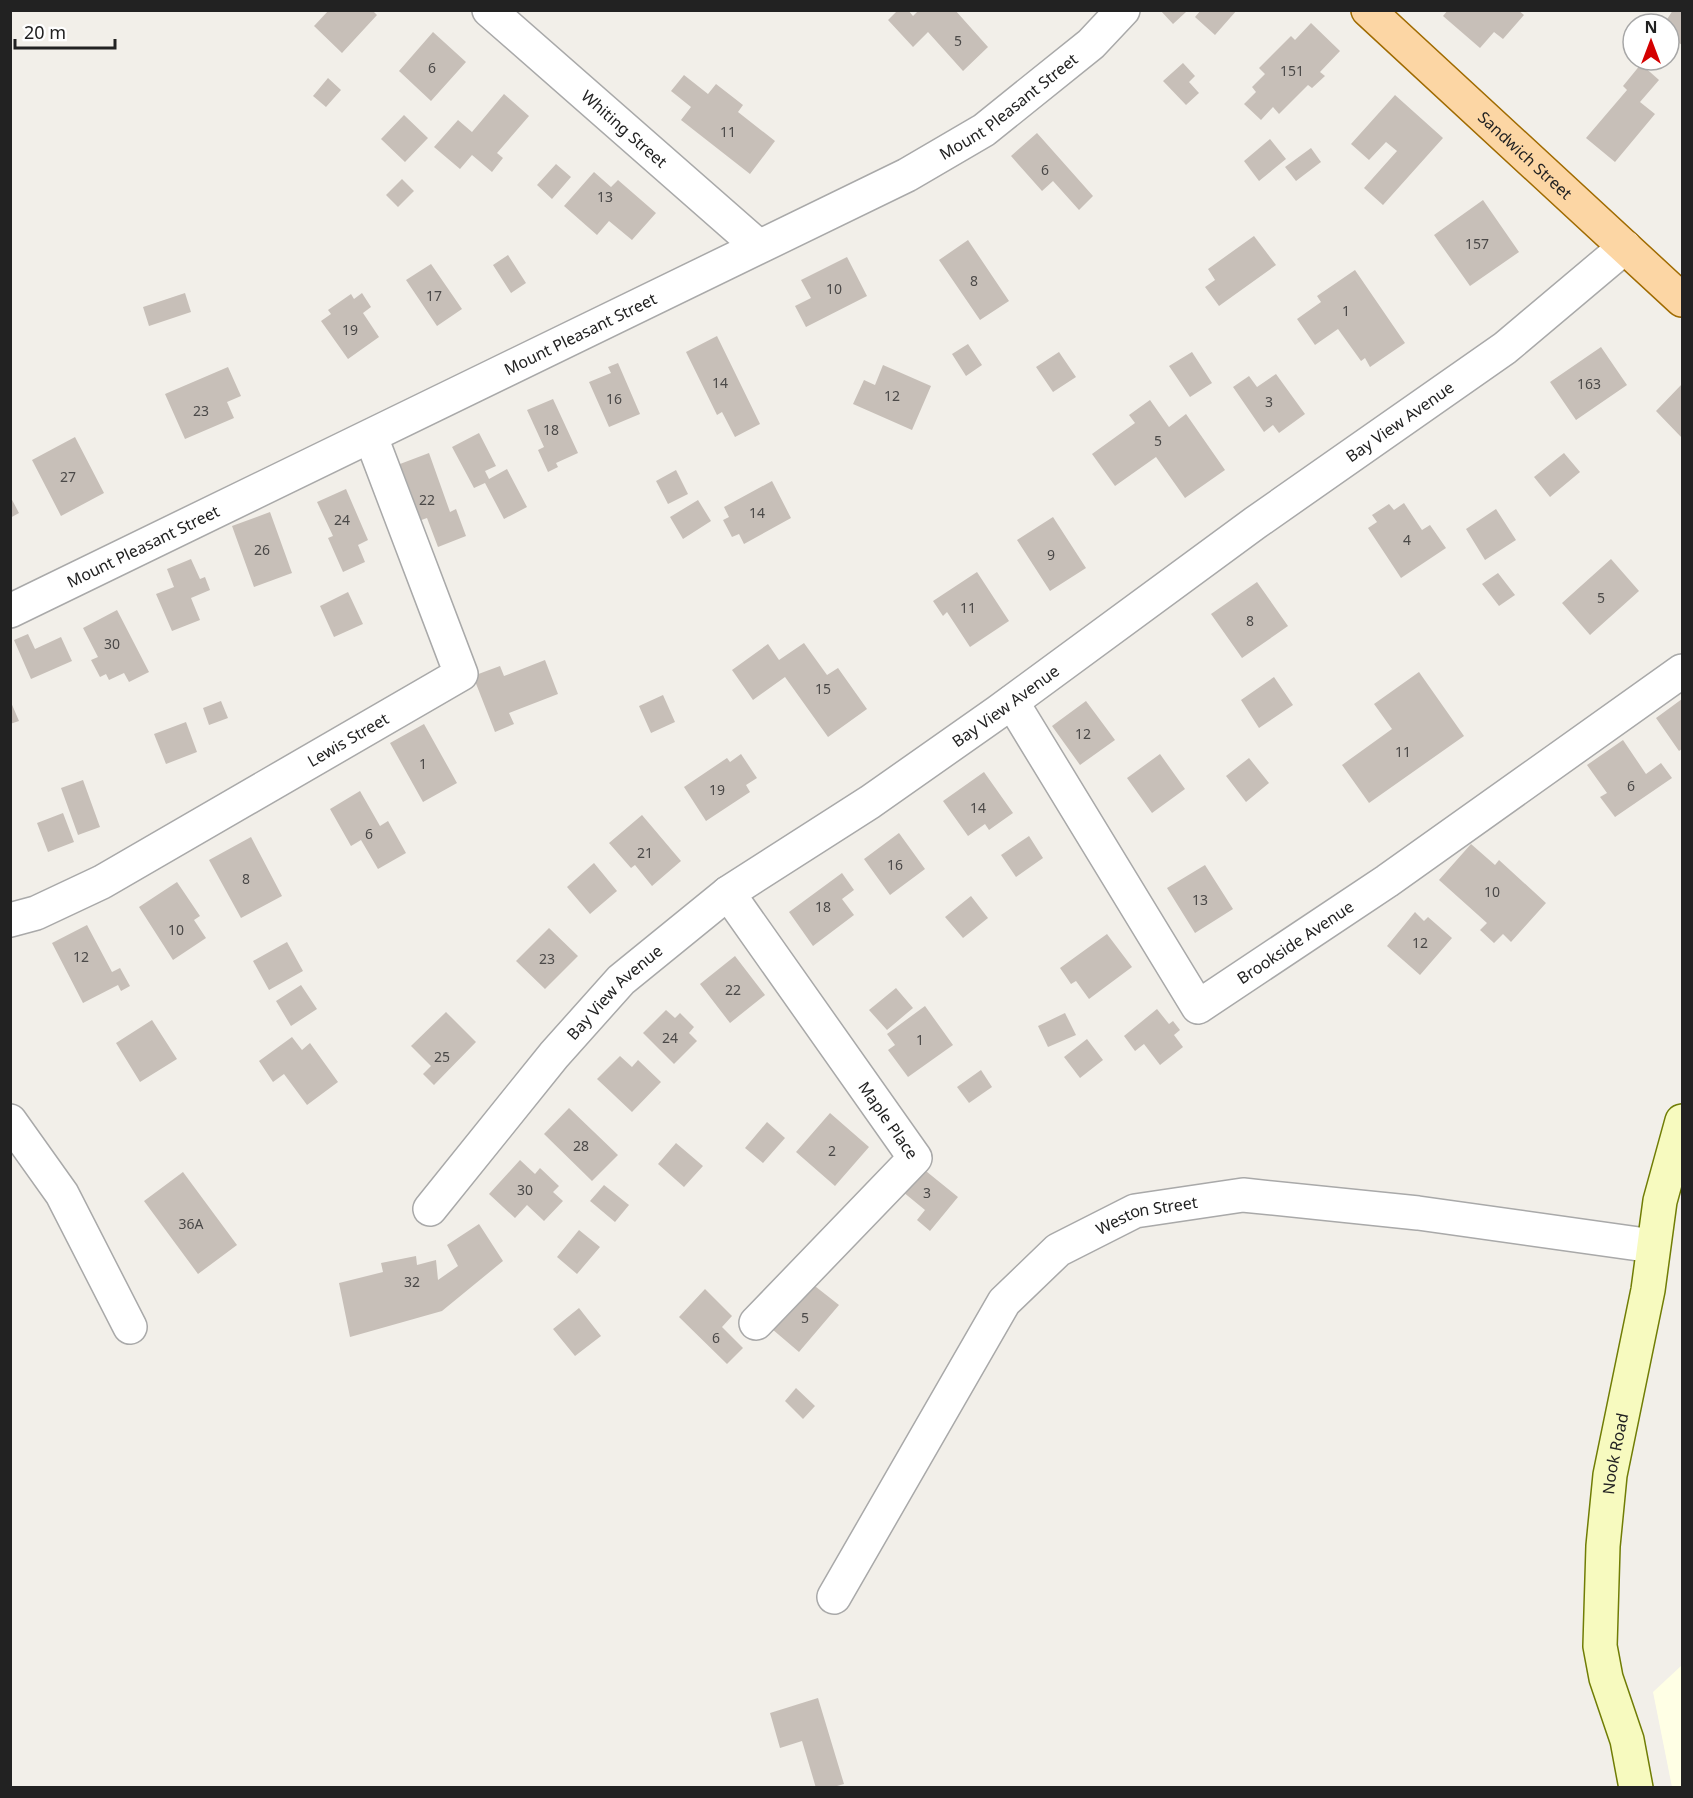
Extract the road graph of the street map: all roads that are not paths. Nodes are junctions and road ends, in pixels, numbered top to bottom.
1 (489, 10) edge
2 (1123, 10) edge
3 (1368, 10) edge
4 (758, 246) junction
5 (1626, 247) junction
6 (1683, 300) edge
7 (371, 437) junction
8 (10, 611) edge
9 (1683, 671) edge
10 (1012, 702) junction
11 (728, 893) junction
12 (10, 920) edge
13 (10, 1121) edge
14 (1683, 1121) edge
15 (430, 1209) dead end
16 (1653, 1246) junction
17 (756, 1323) dead end
18 (130, 1327) dead end
19 (834, 1597) dead end
20 (1636, 1788) edge

1 - 4 street, Whiting Street
2 - 4 street, Mount Pleasant Street
3 - 5 main road, Sandwich Street
4 - 7 street, Mount Pleasant Street
5 - 6 main road, Sandwich Street
5 - 10 street, Bay View Avenue
7 - 8 street, Mount Pleasant Street
7 - 12 street, Lewis Street
9 - 10 street, Brookside Avenue
10 - 11 street, Bay View Avenue
11 - 15 street, Bay View Avenue
11 - 17 street, Maple Place
13 - 18 street
14 - 16 street, Nook Road
16 - 19 street, Weston Street
16 - 20 street, Nook Road

